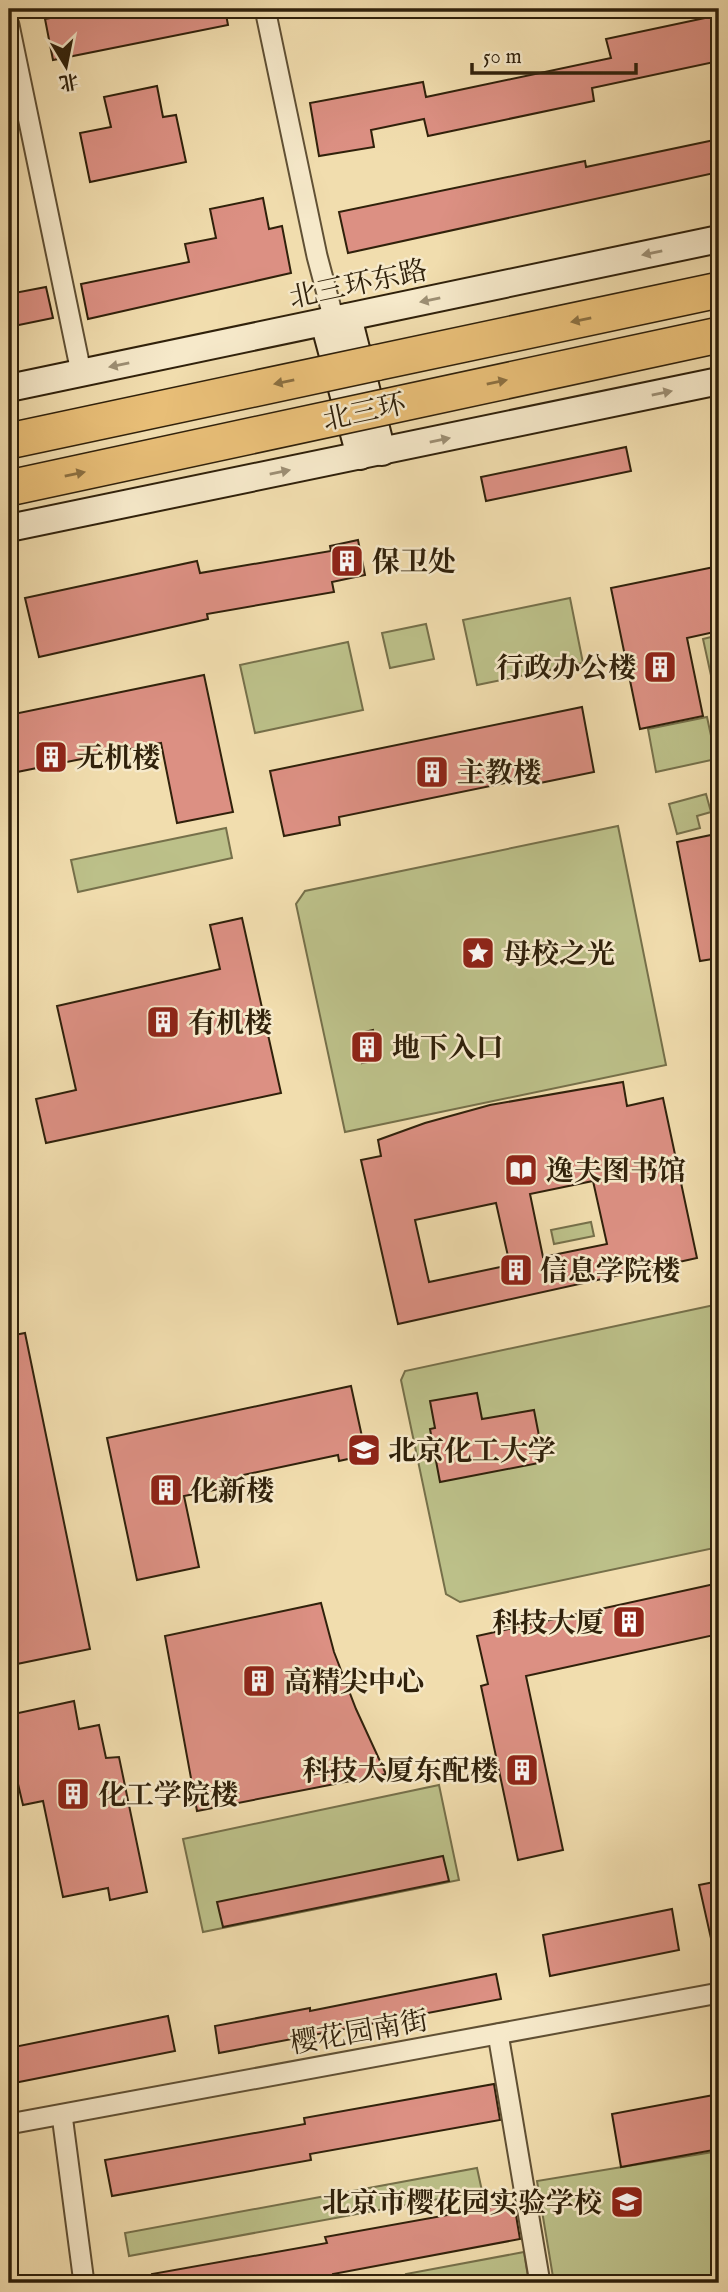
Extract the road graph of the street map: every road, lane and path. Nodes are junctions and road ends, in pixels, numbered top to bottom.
1 (265, 9) edge
2 (9, 25) edge
3 (719, 239) edge
4 (719, 290) edge
5 (336, 319) junction
6 (719, 335) edge
7 (81, 372) junction
8 (719, 381) edge
9 (9, 388) edge
10 (9, 441) edge
11 (371, 454) junction
12 (9, 488) edge
13 (9, 528) edge
14 (719, 1993) edge
15 (499, 2034) junction
16 (62, 2115) junction
17 (9, 2124) edge
18 (83, 2283) edge
19 (540, 2283) edge

1 - 5 street
2 - 7 street
3 -> 5 street, 北三环东路
4 -> 10 highway, 北三环, bridge
5 -> 7 street, 北三环东路
5 - 11 street
12 -> 6 highway, 北三环, bridge
7 - 9 street, 北三环东路
11 -> 8 street
13 -> 11 street
14 - 15 street, 樱花园南街
15 - 16 street, 樱花园南街
15 - 19 street
16 - 17 street, 樱花园南街
16 - 18 street

